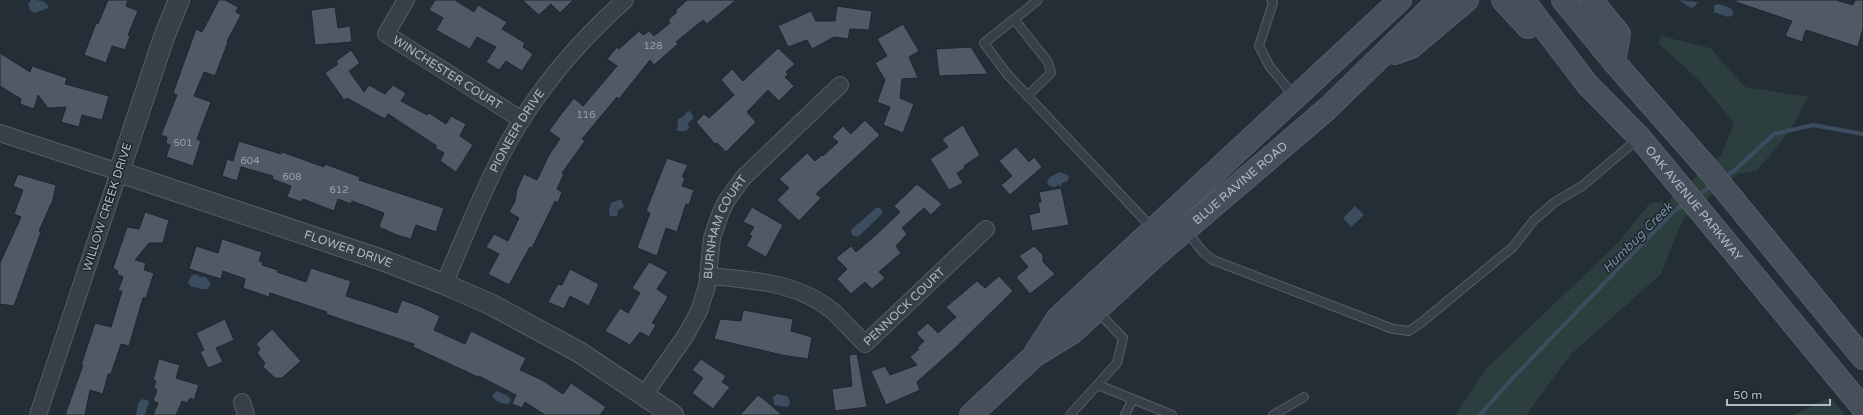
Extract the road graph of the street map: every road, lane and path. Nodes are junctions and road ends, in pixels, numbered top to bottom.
1 (180, 0) edge
2 (406, 0) edge
3 (625, 0) edge
4 (1038, 0) edge
5 (1271, 0) edge
6 (1400, 0) edge
7 (1439, 0) edge
8 (1467, 0) edge
9 (1503, 0) edge
10 (1523, 0) edge
11 (1563, 0) edge
12 (1591, 0) edge
13 (1014, 19) junction
14 (1381, 58) junction
15 (1614, 62) junction
16 (1587, 84) junction
17 (840, 85) dead end
18 (1027, 96) junction
19 (1296, 99) junction
20 (522, 120) junction
21 (0, 133) edge
22 (1640, 138) junction
23 (119, 172) junction
24 (986, 229) dead end
25 (1153, 229) junction
26 (1186, 230) junction
27 (708, 276) junction
28 (444, 284) junction
29 (1097, 310) junction
30 (1034, 356) junction
31 (1863, 358) edge
32 (1098, 385) junction
33 (645, 394) junction
34 (1304, 396) dead end
35 (1133, 399) junction
36 (1863, 408) edge
37 (38, 415) edge
38 (673, 415) edge
39 (971, 415) edge
40 (1070, 415) edge
41 (1125, 415) edge
42 (1172, 415) edge
43 (1274, 415) edge

1 - 23 street, WILLOW CREEK DRIVE
2 - 20 street, WINCHESTER COURT
3 - 20 street, PIONEER DRIVE
4 - 13 lane
5 - 19 lane
6 - 19 main road, BLUE RAVINE ROAD
7 - 14 main road, BLUE RAVINE ROAD
8 - 14 main road
9 - 16 main road
10 - 16 main road, OAK AVENUE PARKWAY
11 - 15 main road
12 - 15 main road
13 - 18 lane
13 - 18 lane
14 - 26 main road, BLUE RAVINE ROAD
15 - 31 main road
16 - 22 main road, OAK AVENUE PARKWAY
17 - 27 street, BURNHAM COURT
18 - 25 lane
19 - 25 main road, BLUE RAVINE ROAD
20 - 28 street, PIONEER DRIVE
21 - 23 street, FLOWER DRIVE
22 - 26 lane
22 - 36 main road, OAK AVENUE PARKWAY
23 - 28 street, FLOWER DRIVE
23 - 37 street, WILLOW CREEK DRIVE
24 - 27 street, PENNOCK COURT
25 - 30 main road, BLUE RAVINE ROAD
26 - 29 main road, BLUE RAVINE ROAD
27 - 33 street, BURNHAM COURT
28 - 33 street, FLOWER DRIVE
29 - 30 main road, BLUE RAVINE ROAD
29 - 32 lane
30 - 39 main road, BLUE RAVINE ROAD
32 - 35 lane
32 - 40 lane
33 - 38 street, FLOWER DRIVE
34 - 43 lane
35 - 41 lane
35 - 42 lane

